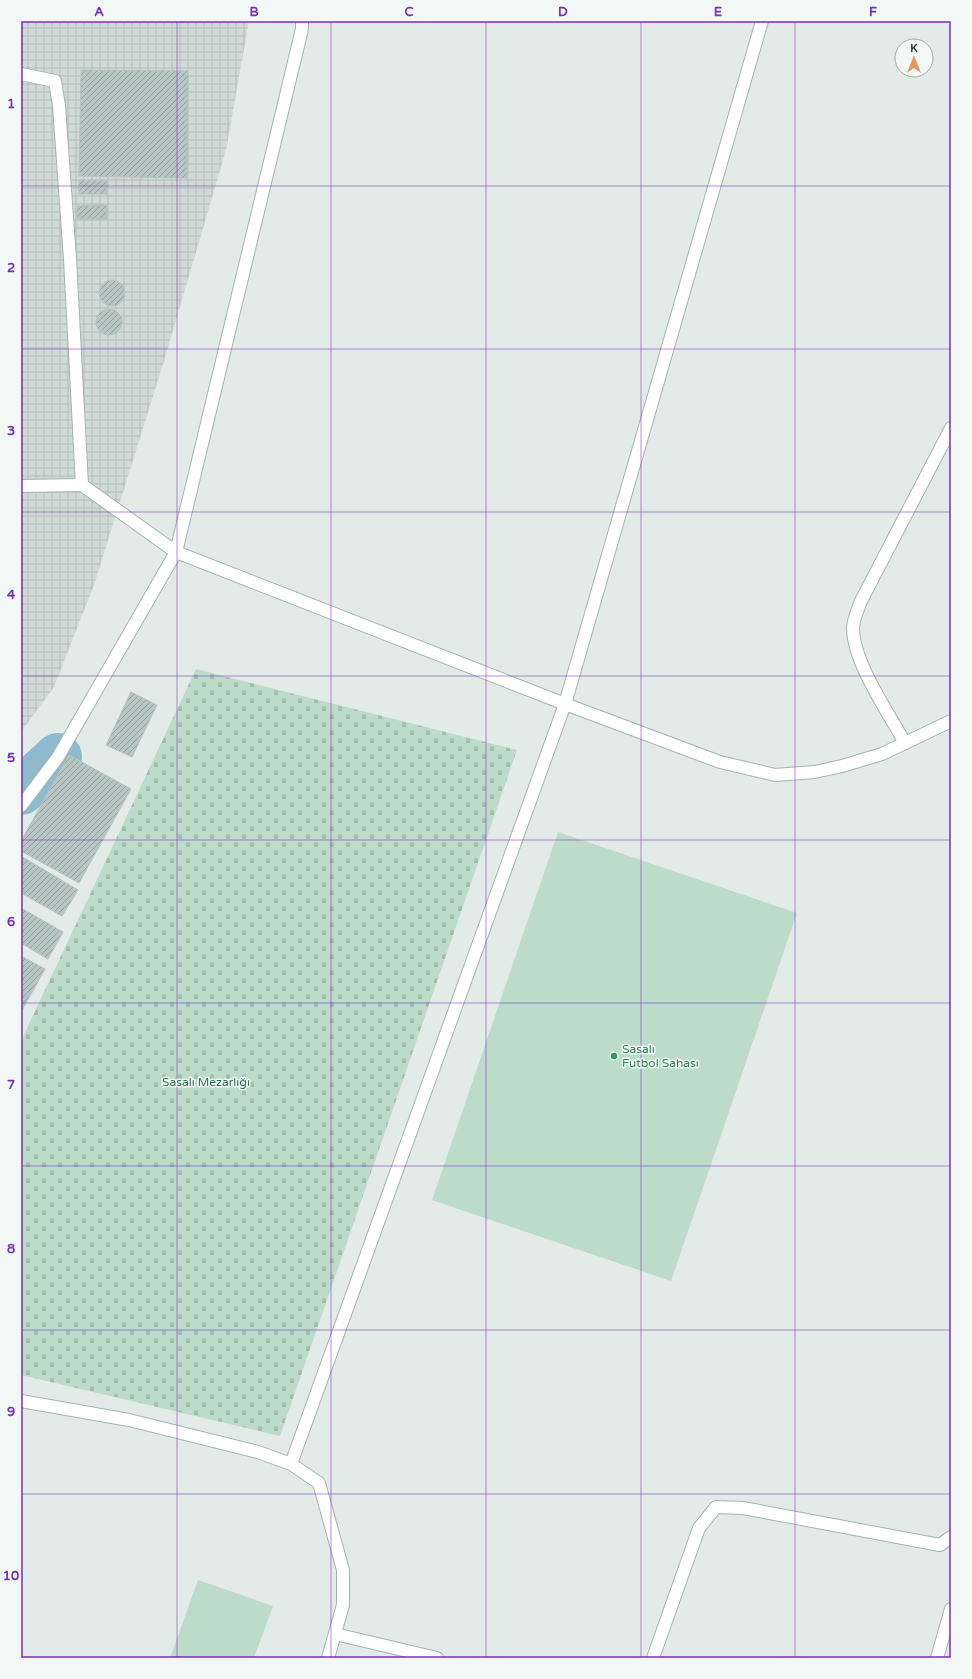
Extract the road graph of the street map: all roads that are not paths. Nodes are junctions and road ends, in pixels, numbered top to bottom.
1 (302, 21) edge
2 (762, 21) edge
3 (21, 74) edge
4 (951, 428) edge
5 (82, 485) junction
6 (21, 486) edge
7 (176, 552) junction
8 (565, 704) junction
9 (951, 721) edge
10 (905, 743) junction
11 (21, 806) edge
12 (21, 1401) edge
13 (291, 1464) junction
14 (951, 1539) edge
15 (951, 1609) edge
16 (335, 1634) junction
17 (328, 1658) edge
18 (437, 1658) edge
19 (653, 1658) edge
20 (937, 1658) edge

1 - 7 street
2 - 8 street
3 - 5 street
4 - 10 street
5 - 6 street
5 - 7 street
7 - 8 street
7 - 11 street
8 - 10 street
8 - 13 street
9 - 10 street
12 - 13 street
13 - 16 street
14 - 19 street
15 - 20 street
16 - 17 street
16 - 18 street

